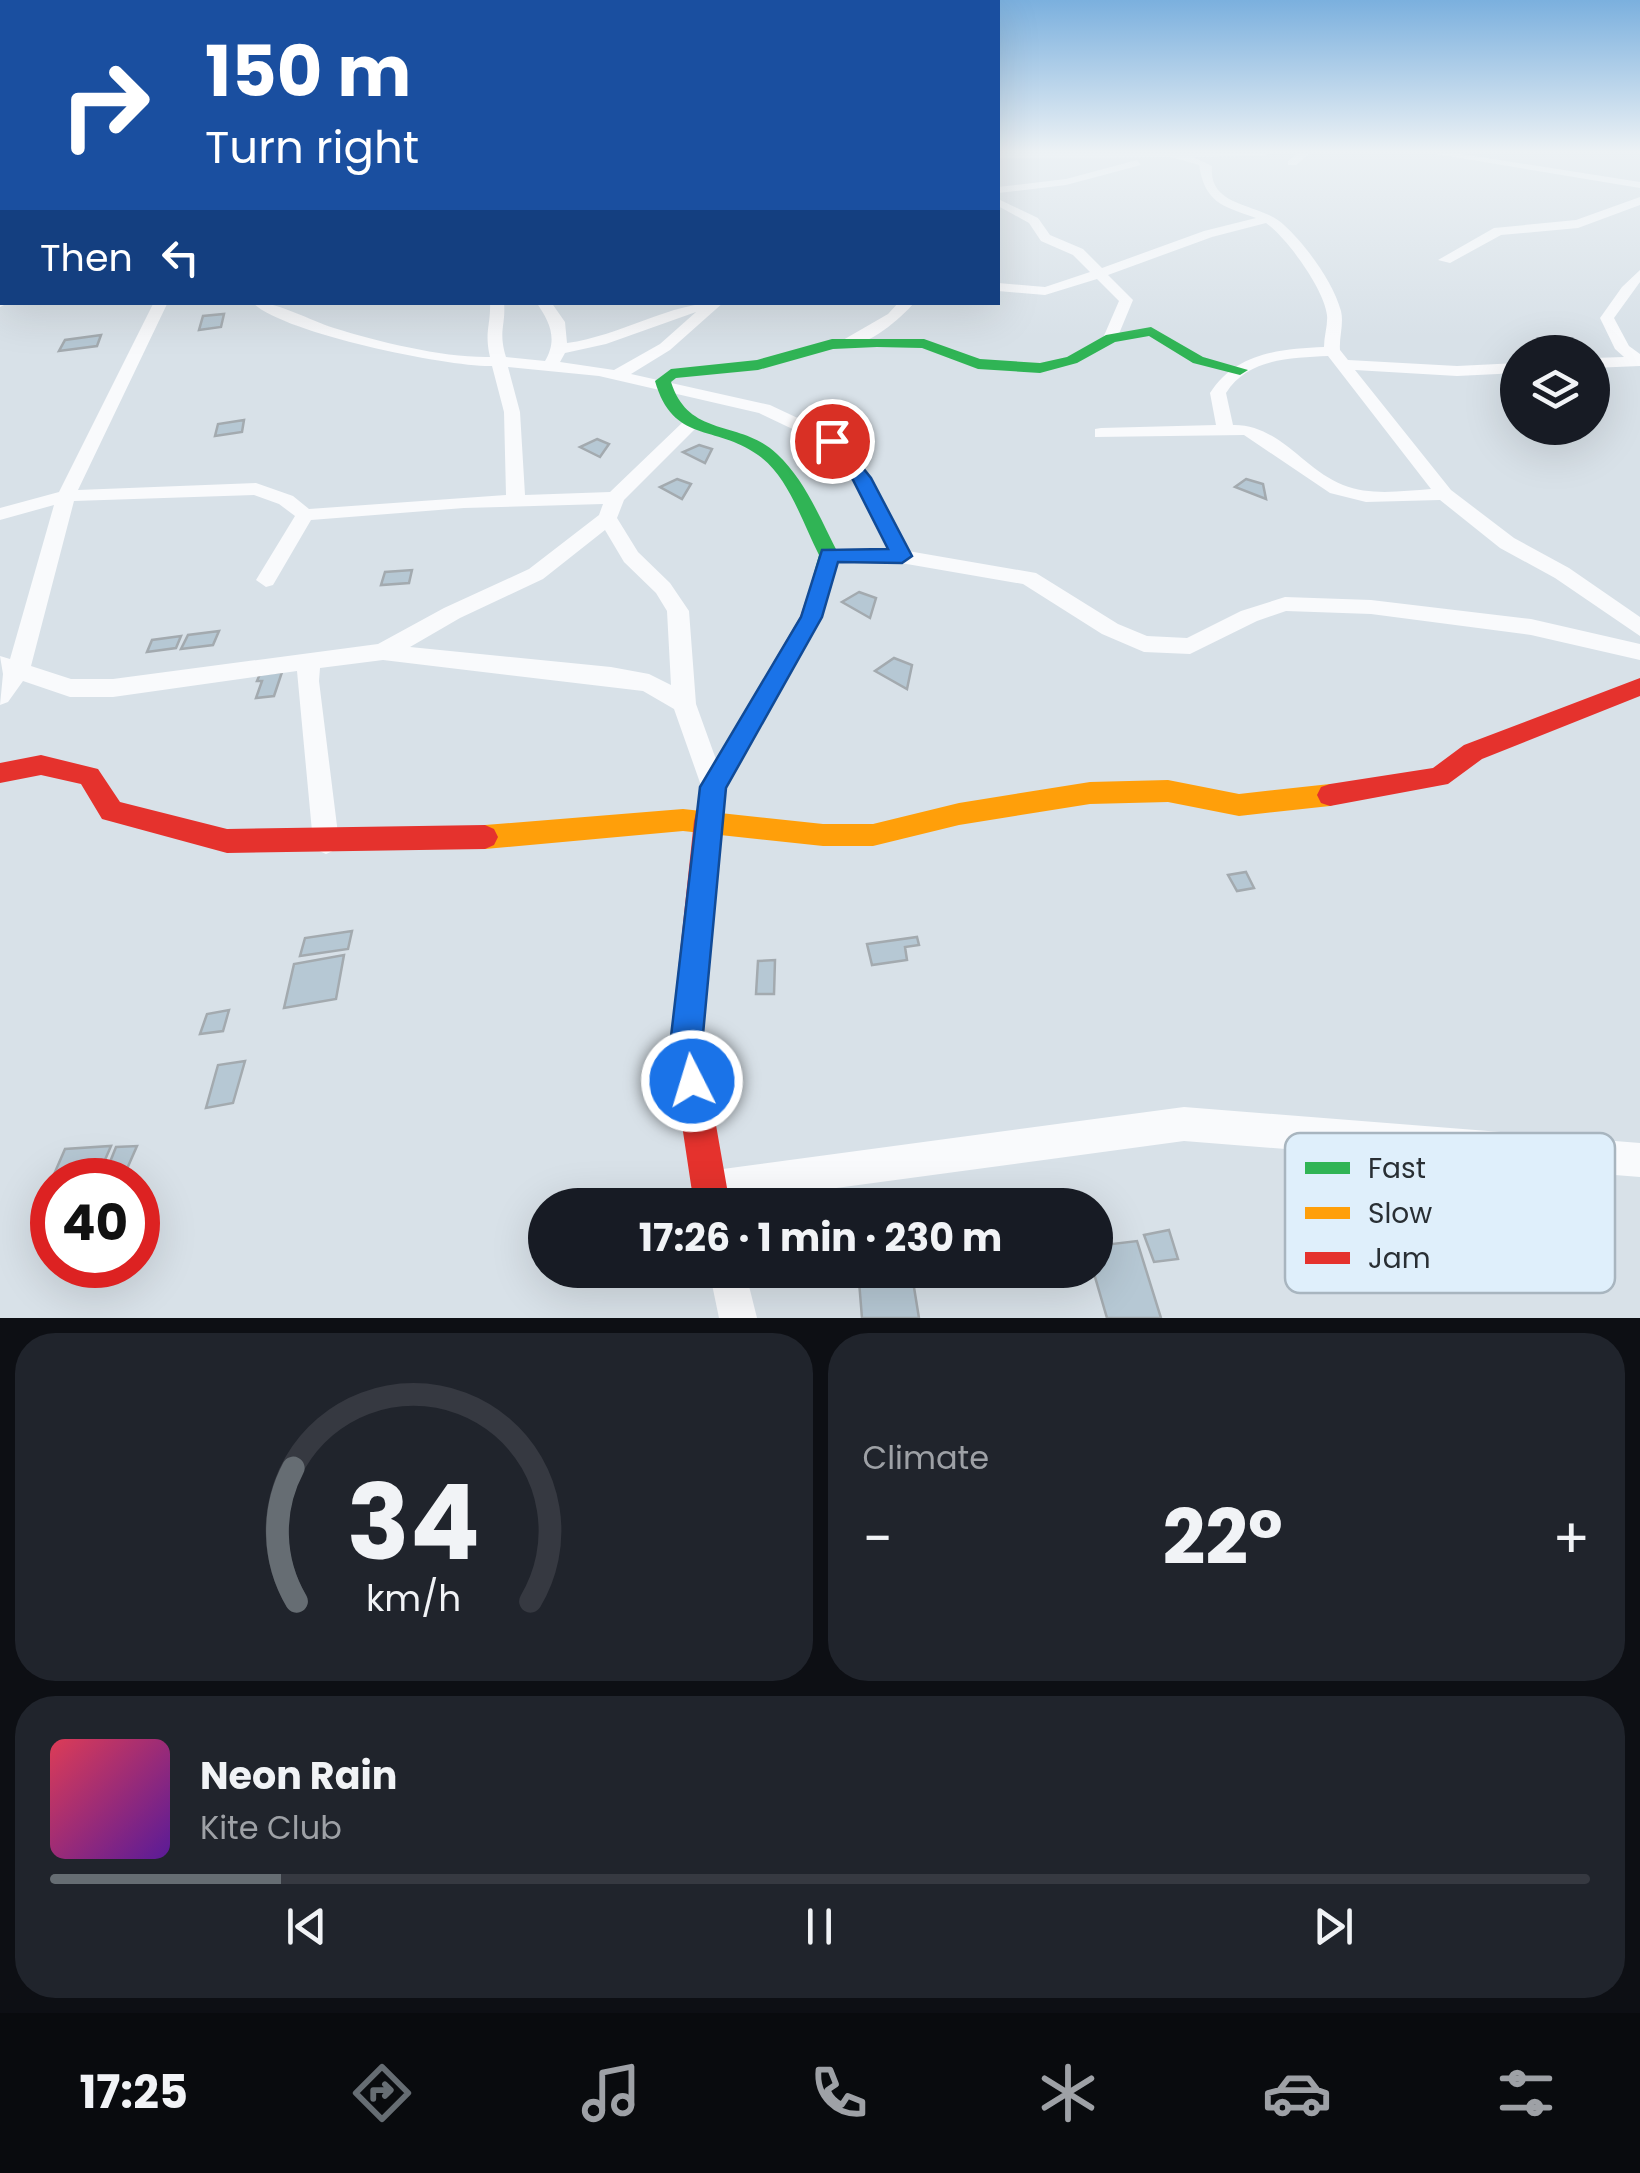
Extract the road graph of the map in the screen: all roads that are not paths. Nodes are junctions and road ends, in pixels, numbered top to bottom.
1 (1022, 215) edge
2 (1253, 215) edge
3 (1603, 215) edge
4 (1266, 219) junction
5 (1445, 260) dead end
6 (1100, 273) junction
7 (1640, 274) edge
8 (1000, 286) edge
9 (158, 305) edge
10 (262, 305) edge
11 (496, 305) edge
12 (545, 305) edge
13 (705, 305) edge
14 (714, 305) edge
15 (905, 305) edge
16 (1111, 338) junction
17 (848, 343) junction
18 (560, 349) junction
19 (1332, 350) junction
20 (496, 361) junction
21 (1640, 361) edge
22 (1610, 363) edge
23 (1345, 364) junction
24 (549, 368) junction
25 (1500, 369) edge
26 (1240, 370) junction
27 (616, 376) junction
28 (662, 387) junction
29 (690, 425) junction
30 (1226, 430) junction
31 (1101, 432) dead end
32 (1444, 494) junction
33 (66, 496) junction
34 (516, 501) junction
35 (611, 508) junction
36 (0, 514) edge
37 (304, 515) junction
38 (829, 555) junction
39 (902, 556) junction
40 (266, 580) dead end
41 (1640, 628) edge
42 (383, 652) junction
43 (1640, 652) edge
44 (310, 661) junction
45 (9, 666) edge
46 (1640, 687) edge
47 (0, 696) edge
48 (684, 704) junction
49 (0, 773) edge
50 (713, 787) junction
51 (707, 821) junction
52 (326, 842) junction
53 (1298, 1133) edge
54 (1615, 1158) edge
55 (1640, 1160) edge
56 (709, 1188) edge
57 (763, 1188) edge
58 (731, 1288) edge
59 (738, 1318) edge

1 - 6 street
2 - 4 street
3 - 5 street
4 - 6 street
4 - 19 street
6 - 8 street
6 - 16 street
7 - 21 street
9 - 33 street
10 - 20 street
11 - 20 street
12 - 18 street
13 - 18 street
14 - 27 street
15 - 17 street
16 - 17 street
16 - 26 street
17 - 28 street
18 - 24 street
19 - 23 street
19 - 26 street
20 - 24 street
20 - 34 street
21 - 22 street
23 - 25 street
23 - 32 street
24 - 27 street
26 - 30 street
27 - 28 street
28 - 29 street
28 - 39 street
29 - 35 street
29 - 38 street
30 - 31 street
30 - 32 street
32 - 41 street
33 - 36 street
33 - 37 street
33 - 45 street
34 - 35 street
34 - 37 street
35 - 42 street
35 - 48 street
37 - 40 street
38 - 39 street
38 - 50 street
39 - 43 street
42 - 44 street
42 - 48 street
44 - 45 street
44 - 52 street
45 - 47 street
46 - 51 street
48 - 50 street
49 - 52 street
50 - 51 street
51 - 52 street
51 - 56 street
53 - 57 street
54 - 55 street
58 - 59 street

